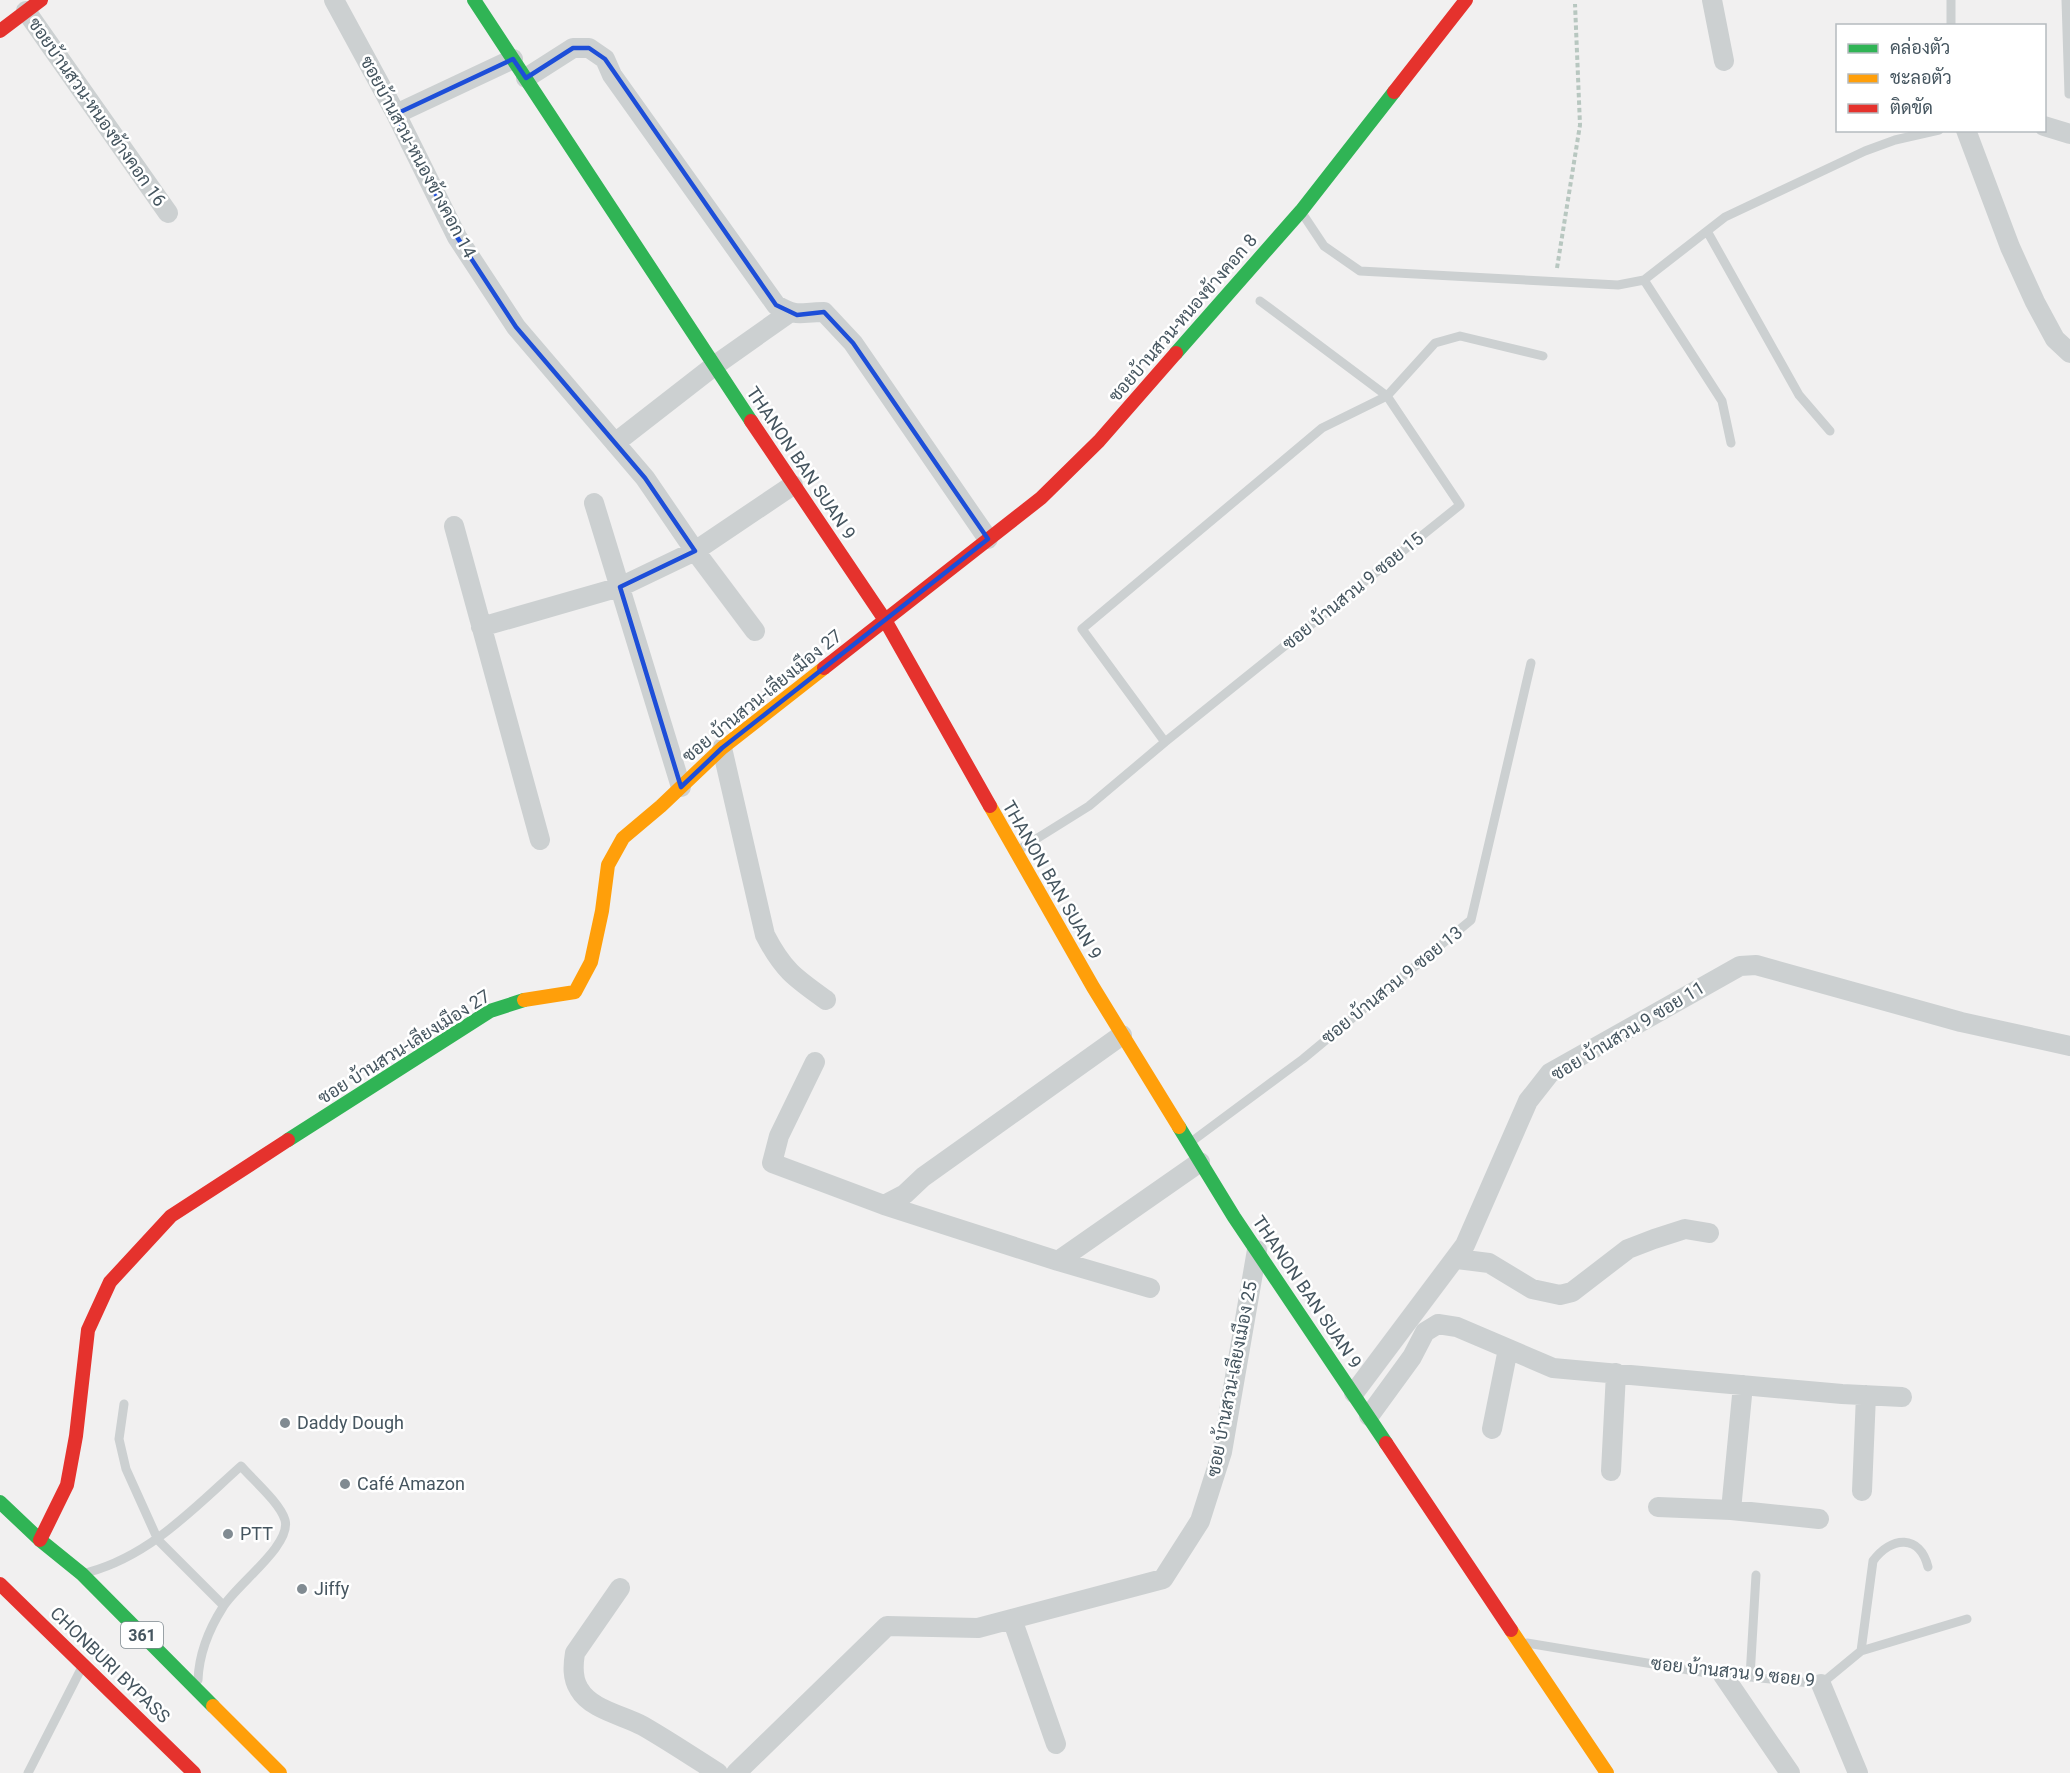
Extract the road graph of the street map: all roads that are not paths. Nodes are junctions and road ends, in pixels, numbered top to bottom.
1 (334, 0) edge
2 (474, 0) edge
3 (1466, 0) edge
4 (1712, 0) edge
5 (1951, 0) edge
6 (2066, 0) edge
7 (33, 5) edge
8 (1951, 24) edge
9 (0, 31) edge
10 (2069, 57) edge
11 (513, 58) junction
12 (1724, 61) dead end
13 (526, 78) junction
14 (2069, 94) edge
15 (396, 114) junction
16 (2046, 127) edge
17 (1930, 132) edge
18 (1967, 132) edge
19 (2070, 134) edge
20 (1301, 211) junction
21 (168, 213) dead end
22 (1707, 231) junction
23 (1644, 280) junction
24 (1260, 301) dead end
25 (789, 313) junction
26 (2070, 353) edge
27 (1544, 356) dead end
28 (714, 366) junction
29 (1387, 396) junction
30 (1830, 431) dead end
31 (615, 443) junction
32 (1731, 443) dead end
33 (794, 485) junction
34 (594, 503) dead end
35 (454, 526) dead end
36 (988, 539) junction
37 (695, 551) junction
38 (620, 587) junction
39 (885, 620) junction
40 (481, 627) junction
41 (755, 631) dead end
42 (1531, 663) dead end
43 (1165, 742) junction
44 (722, 748) junction
45 (681, 787) junction
46 (540, 840) dead end
47 (1016, 853) junction
48 (826, 1000) dead end
49 (1122, 1035) junction
50 (2070, 1046) edge
51 (815, 1062) dead end
52 (1189, 1143) junction
53 (1200, 1162) junction
54 (884, 1205) junction
55 (1709, 1233) dead end
56 (1257, 1250) junction
57 (1456, 1259) junction
58 (1058, 1261) junction
59 (1150, 1288) dead end
60 (1508, 1349) junction
61 (1616, 1373) junction
62 (1743, 1385) junction
63 (1354, 1393) junction
64 (1866, 1395) junction
65 (1902, 1396) dead end
66 (124, 1404) dead end
67 (1369, 1416) junction
68 (1492, 1429) dead end
69 (1611, 1471) dead end
70 (1862, 1491) dead end
71 (0, 1502) edge
72 (1658, 1507) dead end
73 (1731, 1510) junction
74 (1819, 1519) dead end
75 (158, 1539) junction
76 (40, 1540) junction
77 (1928, 1567) dead end
78 (82, 1574) junction
79 (1756, 1575) dead end
80 (0, 1584) edge
81 (620, 1588) dead end
82 (223, 1605) junction
83 (1012, 1619) junction
84 (1967, 1619) dead end
85 (1520, 1642) junction
86 (1861, 1651) junction
87 (83, 1664) junction
88 (1723, 1675) junction
89 (1750, 1677) junction
90 (1821, 1684) junction
91 (198, 1691) junction
92 (1056, 1744) dead end
93 (28, 1773) edge
94 (194, 1773) edge
95 (280, 1773) edge
96 (718, 1773) edge
97 (736, 1773) edge
98 (1607, 1773) edge
99 (1790, 1773) edge
100 (1858, 1773) edge

1 - 15 street, ซอยบ้านสวน-หนองข้างคอก 14
2 - 11 main road, THANON BAN SUAN 9
3 - 20 main road, ซอยบ้านสวน-หนองข้างคอก 8
4 - 12 street
5 - 8 lane
6 - 10 lane
7 - 9 main road
7 - 21 street, ซอยบ้านสวน-หนองข้างคอก 16
10 - 14 lane
11 - 13 main road, THANON BAN SUAN 9
11 - 15 street
13 - 25 street
13 - 28 main road, THANON BAN SUAN 9
15 - 31 street, ซอยบ้านสวน-หนองข้างคอก 14
16 - 19 street
17 - 22 lane
18 - 26 street
20 - 23 lane
20 - 36 main road, ซอยบ้านสวน-หนองข้างคอก 8
22 - 23 lane
22 - 30 lane
23 - 32 lane
24 - 29 lane, ซอย บ้านสวน 9 ซอย 15
25 - 28 street
25 - 36 street
27 - 29 lane
28 - 31 street
28 - 33 main road, THANON BAN SUAN 9
29 - 43 lane, ซอย บ้านสวน 9 ซอย 15
29 - 43 lane
31 - 37 street, ซอยบ้านสวน-หนองข้างคอก 14
33 - 37 street
33 - 39 main road, THANON BAN SUAN 9
34 - 38 street
35 - 40 street
36 - 39 main road, ซอยบ้านสวน-หนองข้างคอก 8
37 - 38 street
37 - 41 street, ซอยบ้านสวน-หนองข้างคอก 14
38 - 40 street
38 - 45 street
39 - 44 main road, ซอย บ้านสวน-เลียงเมือง 27
39 - 47 main road, THANON BAN SUAN 9
40 - 46 street
42 - 52 lane, ซอย บ้านสวน 9 ซอย 13
43 - 47 lane, ซอย บ้านสวน 9 ซอย 15
44 - 45 main road, ซอย บ้านสวน-เลียงเมือง 27
44 - 48 street
45 - 76 main road, ซอย บ้านสวน-เลียงเมือง 27
47 - 49 main road, THANON BAN SUAN 9
49 - 52 main road, THANON BAN SUAN 9
49 - 54 street
50 - 57 street, ซอย บ้านสวน 9 ซอย 11
51 - 54 street
52 - 53 main road, THANON BAN SUAN 9
53 - 56 main road, THANON BAN SUAN 9
53 - 58 street
54 - 58 street
55 - 57 street
56 - 63 main road, THANON BAN SUAN 9
56 - 83 street, ซอย บ้านสวน-เลียงเมือง 25
57 - 63 street, ซอย บ้านสวน 9 ซอย 11
58 - 59 street
60 - 61 street
60 - 67 street
60 - 68 street
61 - 62 street
61 - 69 street
62 - 64 street
62 - 73 street
63 - 67 main road, THANON BAN SUAN 9
64 - 65 street
64 - 70 street
66 - 75 lane
67 - 85 main road, THANON BAN SUAN 9
71 - 76 main road, 361
72 - 73 street
73 - 74 street
75 - 78 lane
75 - 82 lane
75 - 82 lane
76 - 78 main road, 361
77 - 86 lane
78 - 91 main road, 361
79 - 89 lane
80 - 87 main road, CHONBURI BYPASS
81 - 96 street
82 - 91 lane
83 - 92 street
83 - 97 street, ซอย บ้านสวน-เลียงเมือง 25
84 - 86 lane, ซอย บ้านสวน 9 ซอย 9
85 - 88 lane, ซอย บ้านสวน 9 ซอย 9
85 - 98 main road, THANON BAN SUAN 9
86 - 90 lane, ซอย บ้านสวน 9 ซอย 9
87 - 93 lane
87 - 94 main road, CHONBURI BYPASS
88 - 89 lane, ซอย บ้านสวน 9 ซอย 9
88 - 99 street
89 - 90 lane, ซอย บ้านสวน 9 ซอย 9
90 - 100 street
91 - 95 main road, 361

